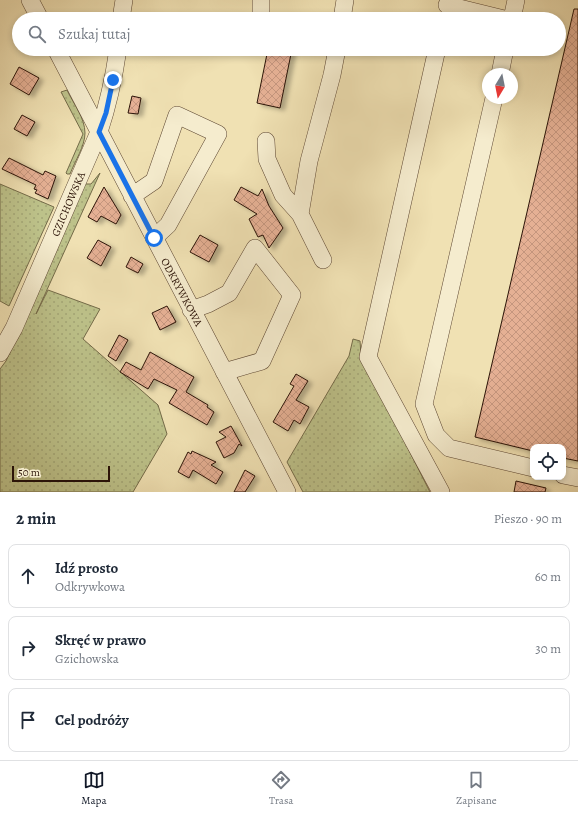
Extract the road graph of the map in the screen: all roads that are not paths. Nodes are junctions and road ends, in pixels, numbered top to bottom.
1 (30, 0) edge
2 (124, 0) edge
3 (261, 0) edge
4 (345, 0) edge
5 (516, 0) edge
6 (446, 8) edge
7 (36, 12) edge
8 (122, 12) edge
9 (261, 12) edge
10 (343, 12) edge
11 (467, 12) edge
12 (513, 12) edge
13 (60, 56) edge
14 (117, 56) edge
15 (335, 56) edge
16 (435, 56) edge
17 (504, 56) edge
18 (501, 68) edge
19 (493, 104) edge
20 (99, 132) junction
21 (266, 141) dead end
22 (132, 196) junction
23 (300, 214) junction
24 (154, 238) junction
25 (323, 260) dead end
26 (192, 310) junction
27 (0, 353) edge
28 (224, 372) junction
29 (530, 467) edge
30 (566, 476) edge
31 (578, 478) edge
32 (287, 492) edge
33 (442, 492) edge

1 - 7 street
2 - 8 street
3 - 9 street
4 - 10 street
5 - 12 street
6 - 11 street
13 - 20 street, ODKRYWKOWA
14 - 20 street, GZICHOWSKA
15 - 23 street
16 - 33 street
17 - 18 street
19 - 29 street
20 - 22 street, ODKRYWKOWA
20 - 27 street, GZICHOWSKA
21 - 23 street
22 - 24 street, ODKRYWKOWA
22 - 24 street
23 - 25 street
24 - 26 street, ODKRYWKOWA
26 - 28 street, ODKRYWKOWA
26 - 28 street
28 - 32 street, ODKRYWKOWA
30 - 31 street

